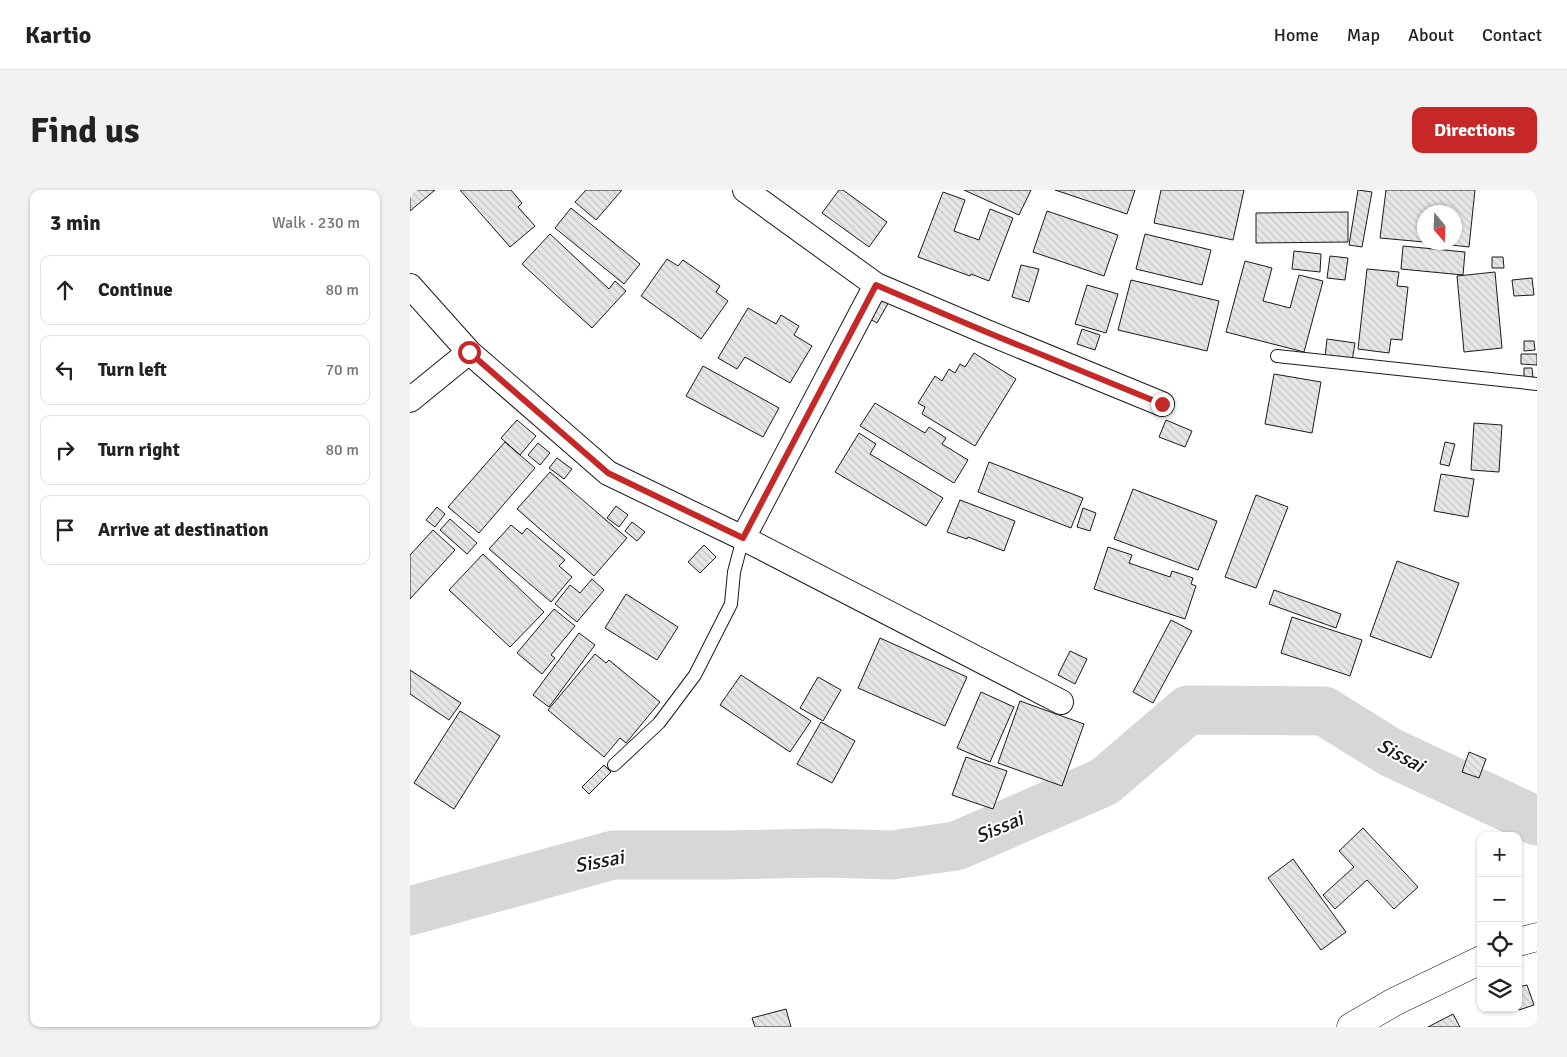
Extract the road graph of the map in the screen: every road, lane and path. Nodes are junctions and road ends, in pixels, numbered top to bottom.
1 (745, 190) edge
2 (876, 285) junction
3 (410, 286) edge
4 (469, 352) junction
5 (1277, 356) dead end
6 (1537, 384) edge
7 (410, 400) edge
8 (1162, 404) dead end
9 (743, 538) junction
10 (1061, 702) dead end
11 (614, 766) dead end
12 (1537, 937) edge
13 (1522, 941) edge
14 (1477, 962) edge
15 (1351, 1027) edge

1 - 2 street
2 - 8 street
2 - 9 street
3 - 4 street
4 - 7 street
4 - 9 street
5 - 6 lane
9 - 10 street
9 - 11 lane
12 - 13 street
14 - 15 street

